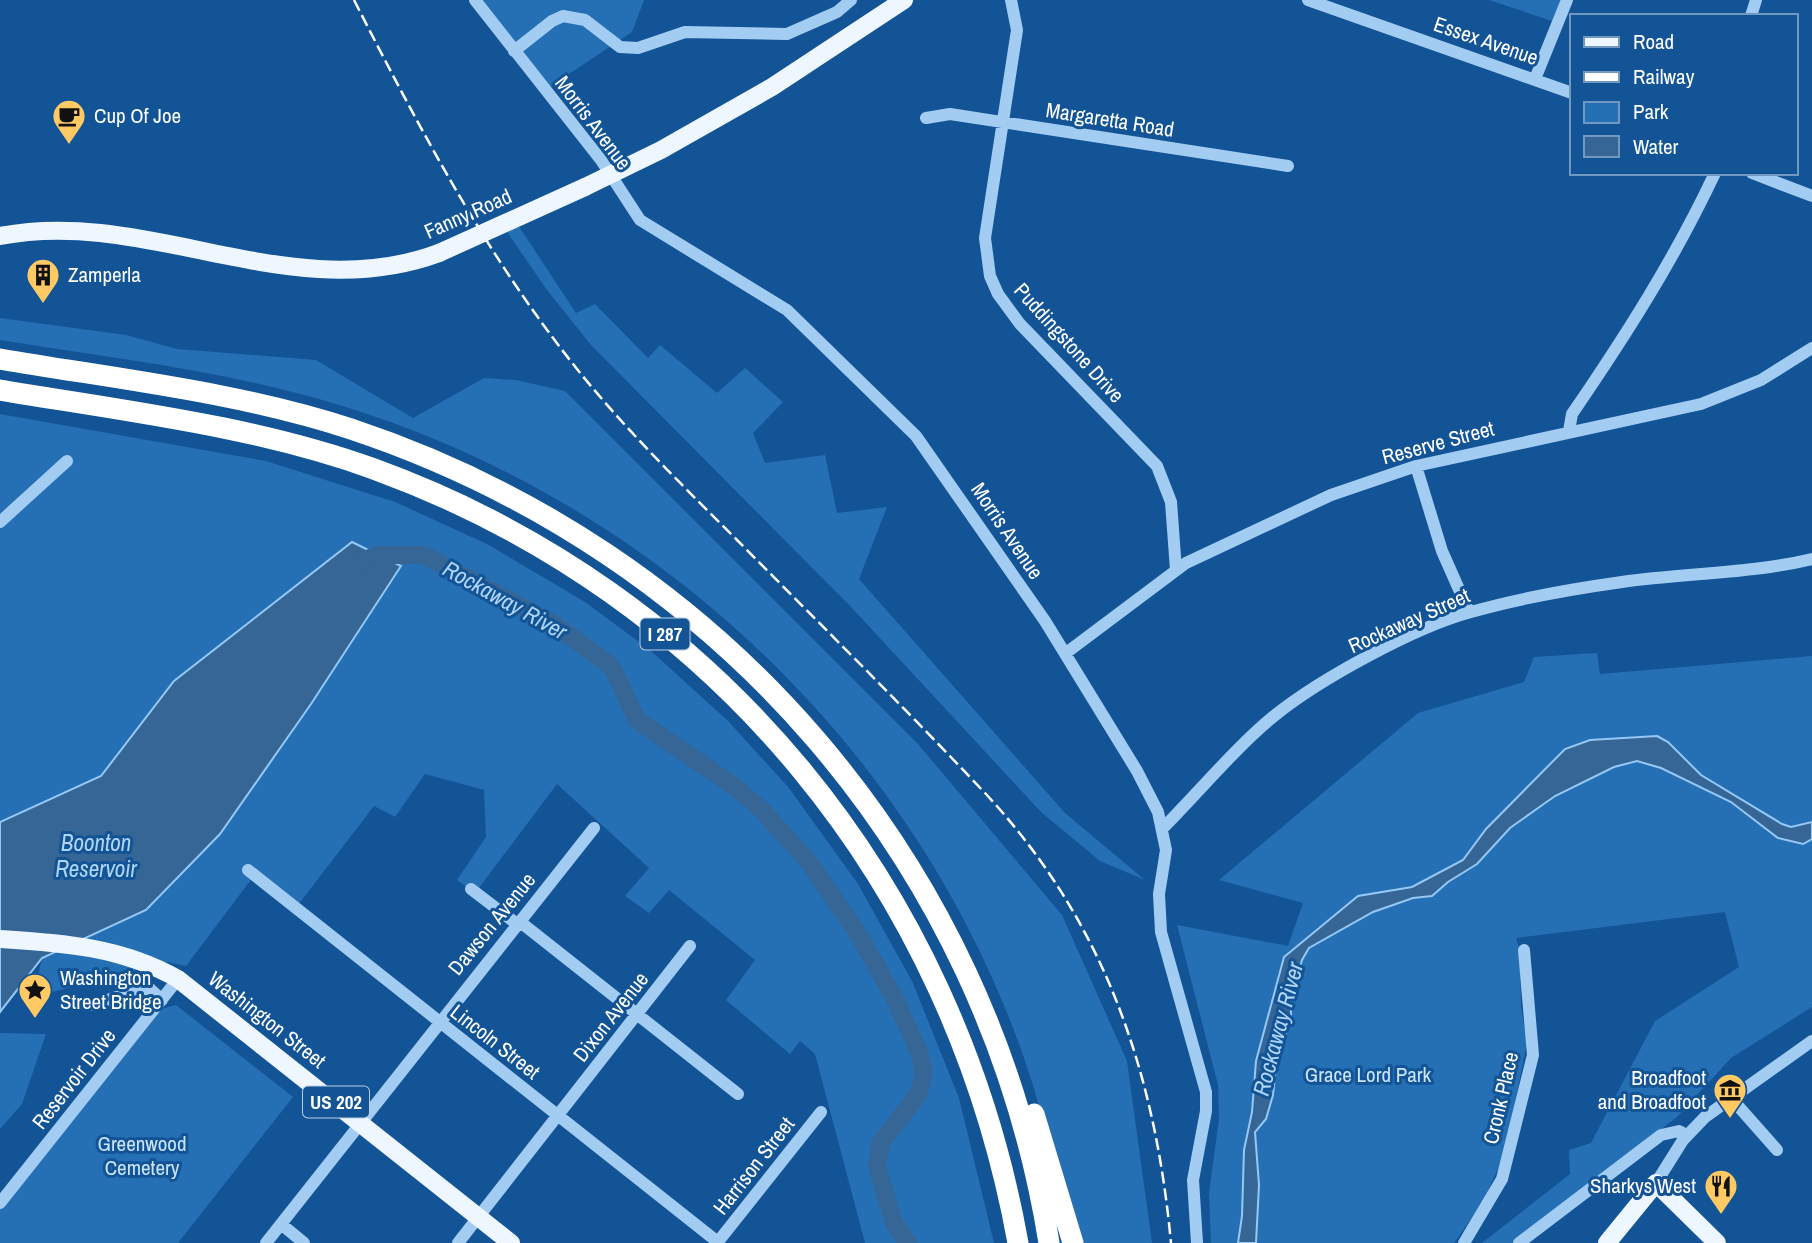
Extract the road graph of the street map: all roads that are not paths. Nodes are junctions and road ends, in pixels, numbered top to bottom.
1 (475, 0) edge
2 (851, 0) edge
3 (1011, 0) edge
4 (1308, 0) edge
5 (1567, 0) edge
6 (897, 2) edge
7 (514, 51) junction
8 (1535, 79) junction
9 (1570, 92) edge
10 (926, 118) dead end
11 (1001, 122) junction
12 (1288, 166) dead end
13 (610, 175) junction
14 (1714, 175) edge
15 (1757, 175) edge
16 (1812, 196) edge
17 (0, 236) edge
18 (1812, 348) edge
19 (0, 359) edge
20 (0, 390) edge
21 (1569, 431) junction
22 (68, 461) dead end
23 (1416, 466) junction
24 (0, 522) edge
25 (1812, 559) edge
26 (1176, 570) junction
27 (1469, 612) junction
28 (1066, 653) junction
29 (857, 789) junction
30 (594, 828) dead end
31 (1162, 829) junction
32 (248, 870) dead end
33 (471, 889) dead end
34 (518, 923) junction
35 (0, 939) edge
36 (690, 946) dead end
37 (1524, 950) dead end
38 (178, 979) junction
39 (162, 1000) junction
40 (75, 1002) dead end
41 (638, 1016) junction
42 (439, 1022) junction
43 (1812, 1041) edge
44 (738, 1094) dead end
45 (1731, 1098) junction
46 (821, 1112) dead end
47 (558, 1115) junction
48 (361, 1122) junction
49 (1687, 1135) junction
50 (1777, 1150) dead end
51 (1656, 1183) junction
52 (0, 1203) edge
53 (478, 1217) junction
54 (281, 1224) junction
55 (266, 1243) edge
56 (304, 1243) edge
57 (458, 1243) edge
58 (511, 1243) edge
59 (718, 1243) edge
60 (1018, 1243) edge
61 (1049, 1243) edge
62 (1073, 1243) edge
63 (1197, 1243) edge
64 (1464, 1243) edge
65 (1518, 1243) edge
66 (1607, 1243) edge
67 (1717, 1243) edge

1 - 7 street, Morris Avenue
2 - 7 street
3 - 11 street, Puddingstone Drive
4 - 8 street, Essex Avenue
5 - 8 street
6 - 13 main road, Fanny Road
7 - 13 street, Morris Avenue
8 - 9 street, Essex Avenue
10 - 11 street, Margaretta Road
11 - 12 street, Margaretta Road
11 - 26 street, Puddingstone Drive
13 - 17 main road, Fanny Road, bridge
13 - 28 street, Morris Avenue
14 - 21 street
15 - 16 street
18 - 21 street, Reserve Street
19 - 29 highway, I 287
20 - 60 highway, I 287
21 - 23 street, Reserve Street
22 - 24 street
23 - 26 street, Reserve Street
23 - 27 street
25 - 27 street, Rockaway Street
26 - 28 street, Reserve Street
27 - 31 street, Rockaway Street
28 - 31 street, Morris Avenue
29 - 61 highway, I 287
29 - 62 highway
30 - 34 street, Dawson Avenue
31 - 63 street, Morris Avenue
32 - 42 street, Lincoln Street
33 - 34 street
34 - 41 street
34 - 42 street, Dawson Avenue
35 - 38 main road, Washington Street / US 202
36 - 41 street, Dixon Avenue
37 - 64 street, Cronk Place
38 - 39 street, Reservoir Drive
38 - 48 main road, Washington Street / US 202
39 - 40 street
39 - 52 street, Reservoir Drive
41 - 44 street
41 - 47 street, Dixon Avenue
42 - 47 street, Lincoln Street
42 - 48 street, Dawson Avenue
43 - 45 street
45 - 49 street
45 - 50 street
46 - 59 street, Harrison Street
47 - 53 street, Dixon Avenue
47 - 59 street, Lincoln Street
48 - 53 main road, Washington Street / US 202
48 - 54 street, Dawson Avenue
49 - 51 street
49 - 65 street
51 - 66 main road
51 - 67 main road
53 - 57 street, Dixon Avenue
53 - 58 main road, Washington Street / US 202
54 - 55 street, Dawson Avenue
54 - 56 street

